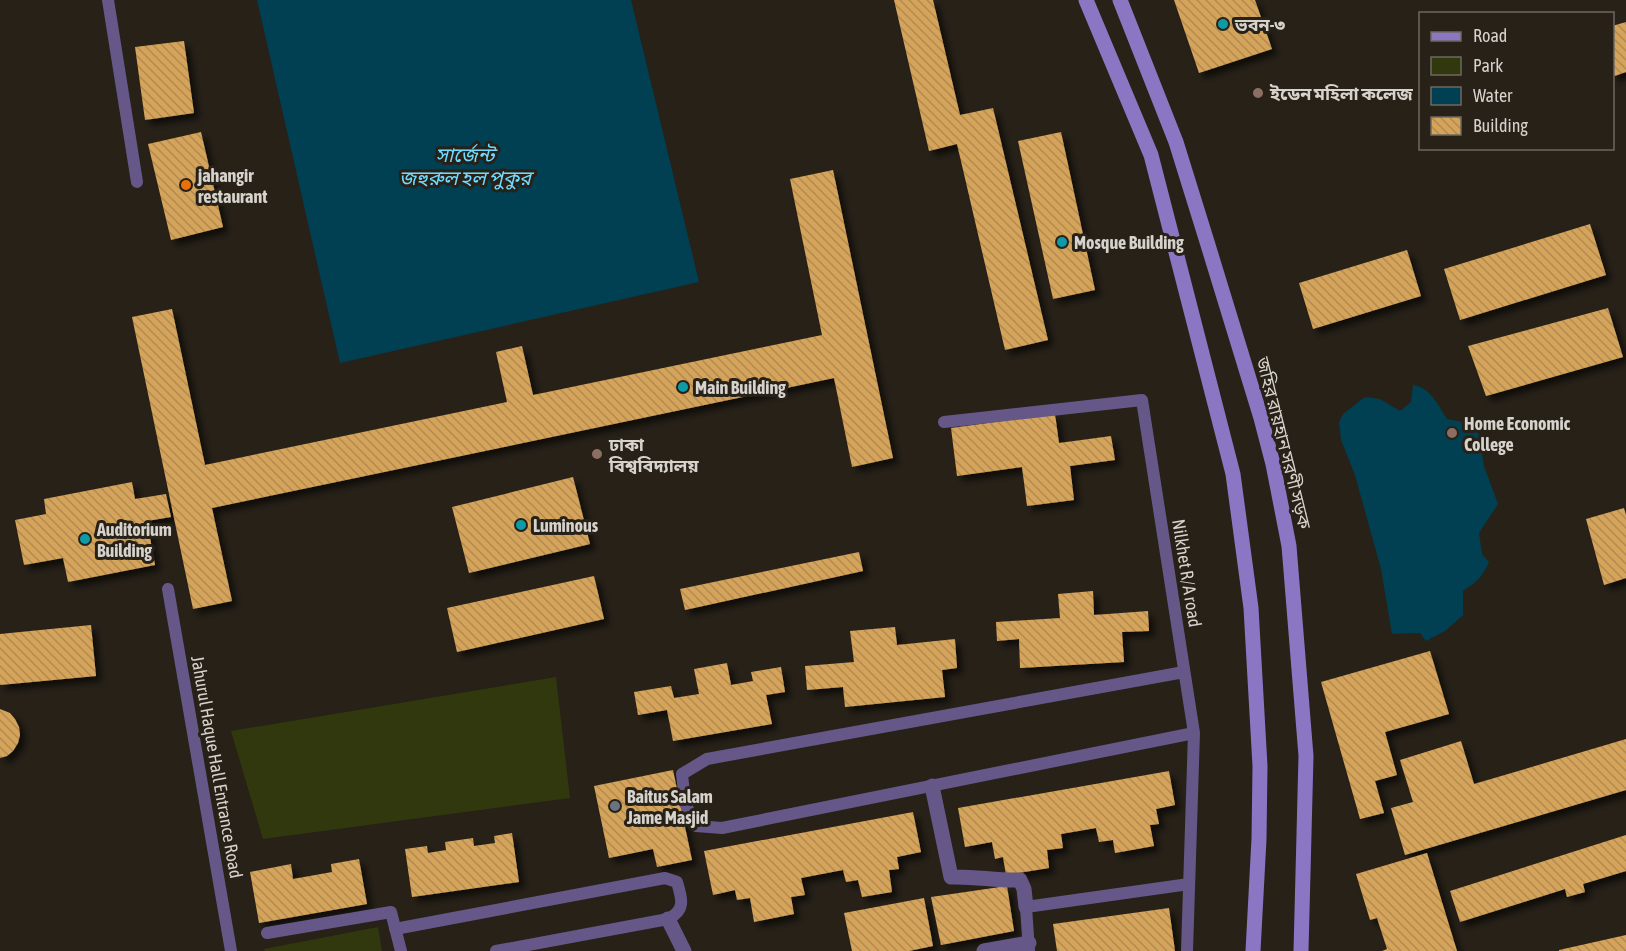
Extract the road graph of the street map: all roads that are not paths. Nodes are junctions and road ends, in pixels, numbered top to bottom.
1 (108, 0) edge
2 (1086, 0) edge
3 (1120, 0) edge
4 (137, 182) dead end
5 (944, 422) dead end
6 (168, 589) dead end
7 (1184, 672) junction
8 (1194, 733) junction
9 (932, 786) junction
10 (1190, 884) junction
11 (1026, 907) junction
12 (668, 919) junction
13 (395, 929) junction
14 (267, 933) dead end
15 (1029, 947) edge
16 (231, 951) edge
17 (401, 951) edge
18 (496, 951) edge
19 (684, 951) edge
20 (984, 951) edge
21 (1187, 951) edge
22 (1253, 951) edge
23 (1301, 951) edge

1 - 4 lane
2 - 22 main road
3 - 23 main road, জহির রায়হান সরণী সড়ক
5 - 7 lane, Nilkhet R/A road
6 - 16 lane, Jahurul Haque Hall Entrance Road
7 - 8 lane, Nilkhet R/A road
7 - 9 lane
8 - 9 lane
8 - 10 lane, Nilkhet R/A road
9 - 11 street
10 - 11 lane
10 - 21 lane, Nilkhet R/A road
11 - 15 lane
12 - 13 lane
12 - 18 lane
12 - 19 street
13 - 14 lane
13 - 17 lane
15 - 20 street

